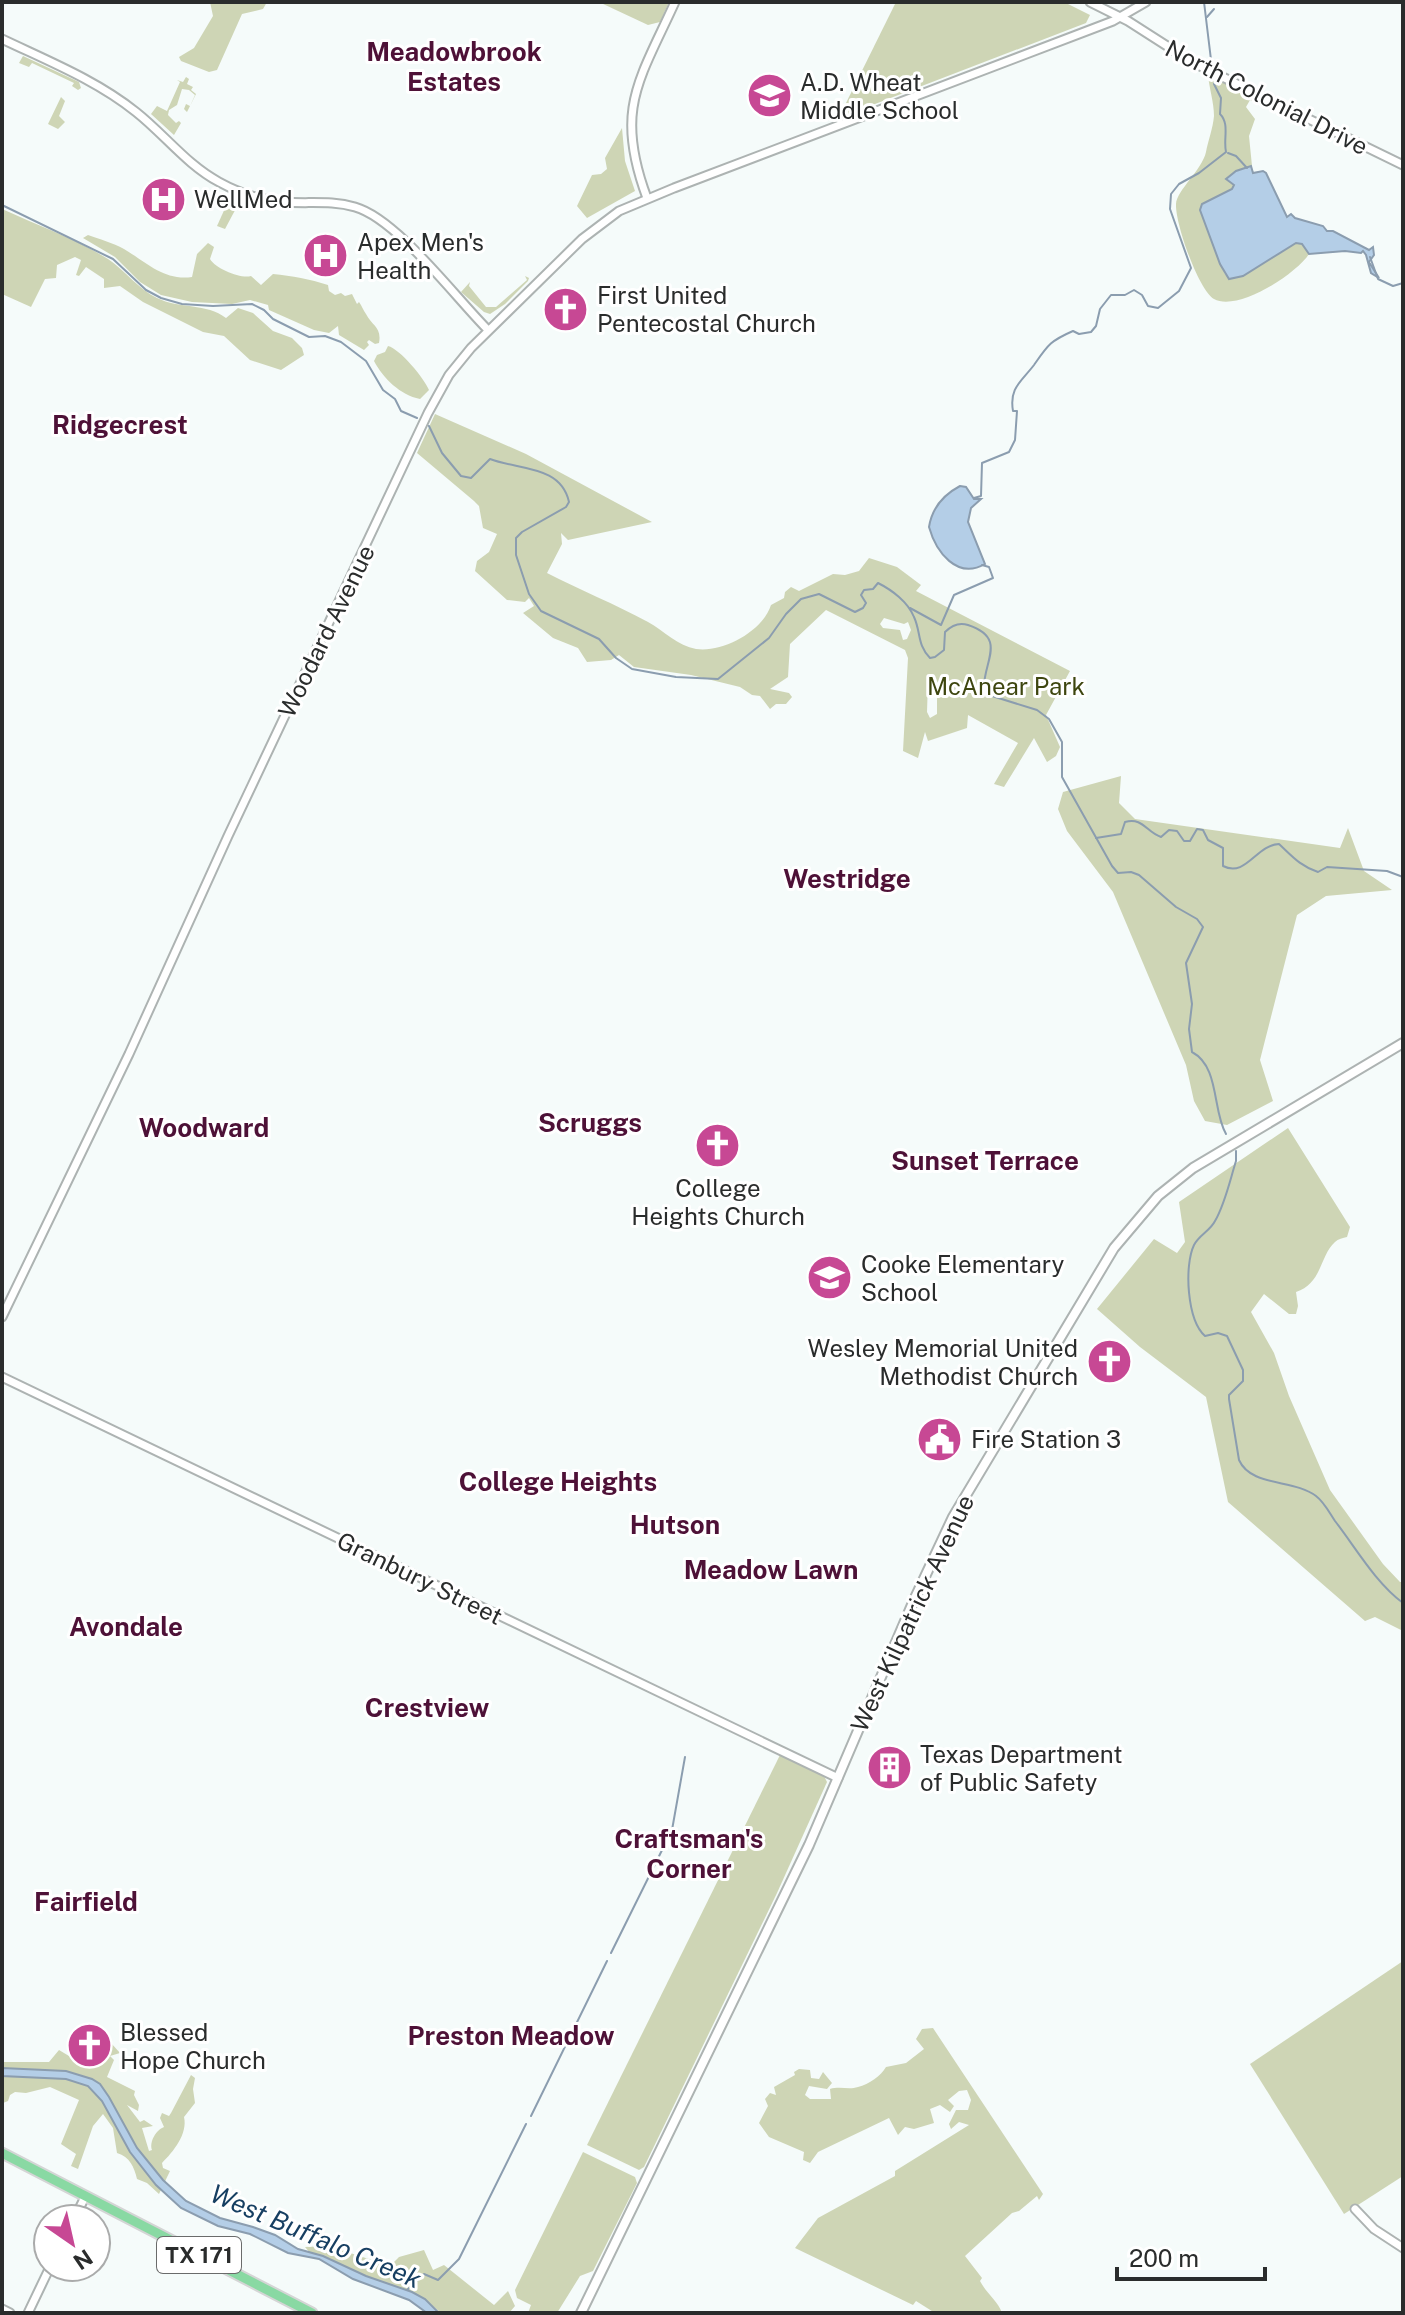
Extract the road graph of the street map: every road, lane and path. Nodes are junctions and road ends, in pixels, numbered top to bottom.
1 (675, 2) edge
2 (1090, 2) edge
3 (1146, 2) edge
4 (1121, 18) junction
5 (2, 39) edge
6 (1403, 165) edge
7 (647, 198) junction
8 (488, 330) junction
9 (1403, 1043) edge
10 (2, 1317) edge
11 (2, 1377) edge
12 (838, 1778) junction
13 (2, 2153) edge
14 (85, 2197) junction
15 (82, 2203) edge
16 (1355, 2209) dead end
17 (1403, 2248) edge
18 (42, 2283) edge
19 (2, 2309) edge
20 (10, 2313) edge
21 (28, 2313) edge
22 (312, 2313) edge
23 (581, 2313) edge

1 - 7 street
2 - 4 street, North Colonial Drive
3 - 4 street, Woodard Avenue
4 - 6 street, North Colonial Drive
4 - 7 street, Woodard Avenue
5 - 8 street
7 - 8 street, Woodard Avenue
8 - 10 street, Woodard Avenue
9 - 12 main road, West Kilpatrick Avenue
11 - 12 street, Granbury Street
12 - 23 main road, West Kilpatrick Avenue
13 - 14 main road, TX 171
14 - 15 street
14 - 22 main road, TX 171
16 - 17 street
18 - 21 street
19 - 20 street

